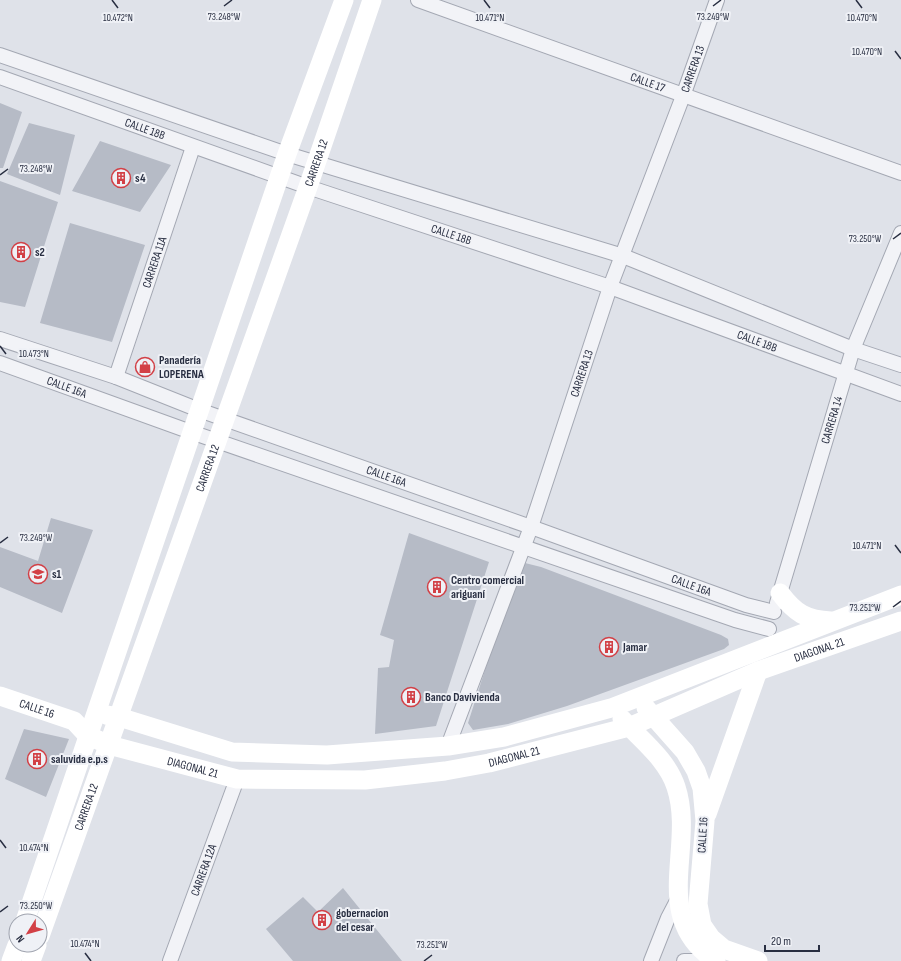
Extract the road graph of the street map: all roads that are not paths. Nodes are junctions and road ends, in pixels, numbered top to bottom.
1 (344, 0) edge
2 (372, 0) edge
3 (418, 0) edge
4 (717, 0) edge
5 (0, 55) edge
6 (0, 78) edge
7 (684, 96) junction
8 (193, 147) junction
9 (287, 154) junction
10 (316, 162) junction
11 (901, 173) edge
12 (280, 177) junction
13 (308, 187) junction
14 (901, 233) edge
15 (623, 256) junction
16 (610, 286) junction
17 (0, 339) edge
18 (854, 349) junction
19 (0, 363) edge
20 (901, 365) edge
21 (846, 375) junction
22 (116, 376) junction
23 (901, 394) edge
24 (199, 410) junction
25 (224, 418) junction
26 (191, 432) junction
27 (216, 441) junction
28 (531, 527) junction
29 (524, 546) junction
30 (780, 593) junction
31 (901, 595) edge
32 (774, 612) junction
33 (834, 621) junction
34 (901, 621) edge
35 (769, 629) junction
36 (764, 647) junction
37 (758, 671) junction
38 (0, 696) edge
39 (636, 699) junction
40 (611, 708) junction
41 (94, 714) junction
42 (119, 717) junction
43 (655, 717) junction
44 (74, 721) junction
45 (629, 727) junction
46 (87, 735) junction
47 (109, 745) junction
48 (448, 746) junction
49 (237, 779) junction
50 (705, 821) junction
51 (679, 897) junction
52 (28, 913) edge
53 (48, 914) edge
54 (170, 961) edge
55 (651, 961) edge
56 (684, 961) edge
57 (701, 961) edge
58 (716, 961) edge
59 (758, 961) edge

1 - 9 main road, CARRERA 12
2 - 10 main road, CARRERA 12
3 - 7 street, CALLE 17
4 - 7 street, CARRERA 13
5 - 9 street, CALLE 18B
6 - 8 street, CALLE 18B
7 - 11 street, CALLE 17
7 - 15 street, CARRERA 13
8 - 12 street, CALLE 18B
8 - 22 street, CARRERA 11A
9 - 10 street, CALLE 18B
9 - 12 main road, CARRERA 12
10 - 13 main road, CARRERA 12
10 - 15 street, CALLE 18B
12 - 13 street, CALLE 18B
12 - 24 main road, CARRERA 12
13 - 16 street, CALLE 18B
13 - 25 main road, CARRERA 12
14 - 18 street, CARRERA 14
15 - 16 street, CARRERA 13
15 - 18 street, CALLE 18B
16 - 21 street, CALLE 18B
16 - 28 street, CARRERA 13
17 - 22 street, CALLE 16A
18 - 20 street, CALLE 18B
18 - 21 street, CARRERA 14
19 - 26 street, CALLE 16A
21 - 23 street, CALLE 18B
21 - 30 street, CARRERA 14
22 - 24 street, CALLE 16A
24 - 25 street, CALLE 16A
24 - 26 main road, CARRERA 12
25 - 27 main road, CARRERA 12
25 - 28 street, CALLE 16A
26 - 27 street, CALLE 16A
26 - 41 main road, CARRERA 12
27 - 29 street, CALLE 16A
27 - 42 main road, CARRERA 12
28 - 29 street, CARRERA 13
28 - 32 street, CALLE 16A
29 - 35 street, CALLE 16A
29 - 48 street, CARRERA 13
30 - 32 street, CARRERA 14
30 - 33 main road
31 - 33 main road, DIAGONAL 21
32 - 35 street, CARRERA 14
33 - 36 main road, DIAGONAL 21
34 - 37 main road, DIAGONAL 21
35 - 36 street, CARRERA 14
36 - 39 main road, DIAGONAL 21
37 - 43 main road, DIAGONAL 21
37 - 50 main road
38 - 44 main road, CALLE 16
39 - 40 main road, DIAGONAL 21
39 - 43 main road, CALLE 16
40 - 45 main road, CALLE 16
40 - 48 main road, DIAGONAL 21
41 - 42 main road, DIAGONAL 21
41 - 44 main road
41 - 46 main road, CARRERA 12
42 - 47 main road, CARRERA 12
42 - 48 main road, DIAGONAL 21
43 - 45 main road, DIAGONAL 21
43 - 50 main road, CALLE 16
44 - 46 main road, CALLE 16
45 - 49 main road, DIAGONAL 21
45 - 51 main road, CALLE 16
46 - 47 main road, DIAGONAL 21
46 - 52 main road, CARRERA 12
47 - 49 main road, DIAGONAL 21
47 - 53 main road, CARRERA 12
49 - 54 street, CARRERA 12A
50 - 59 main road, CALLE 16
51 - 55 street
51 - 58 main road, CALLE 16
56 - 57 street

